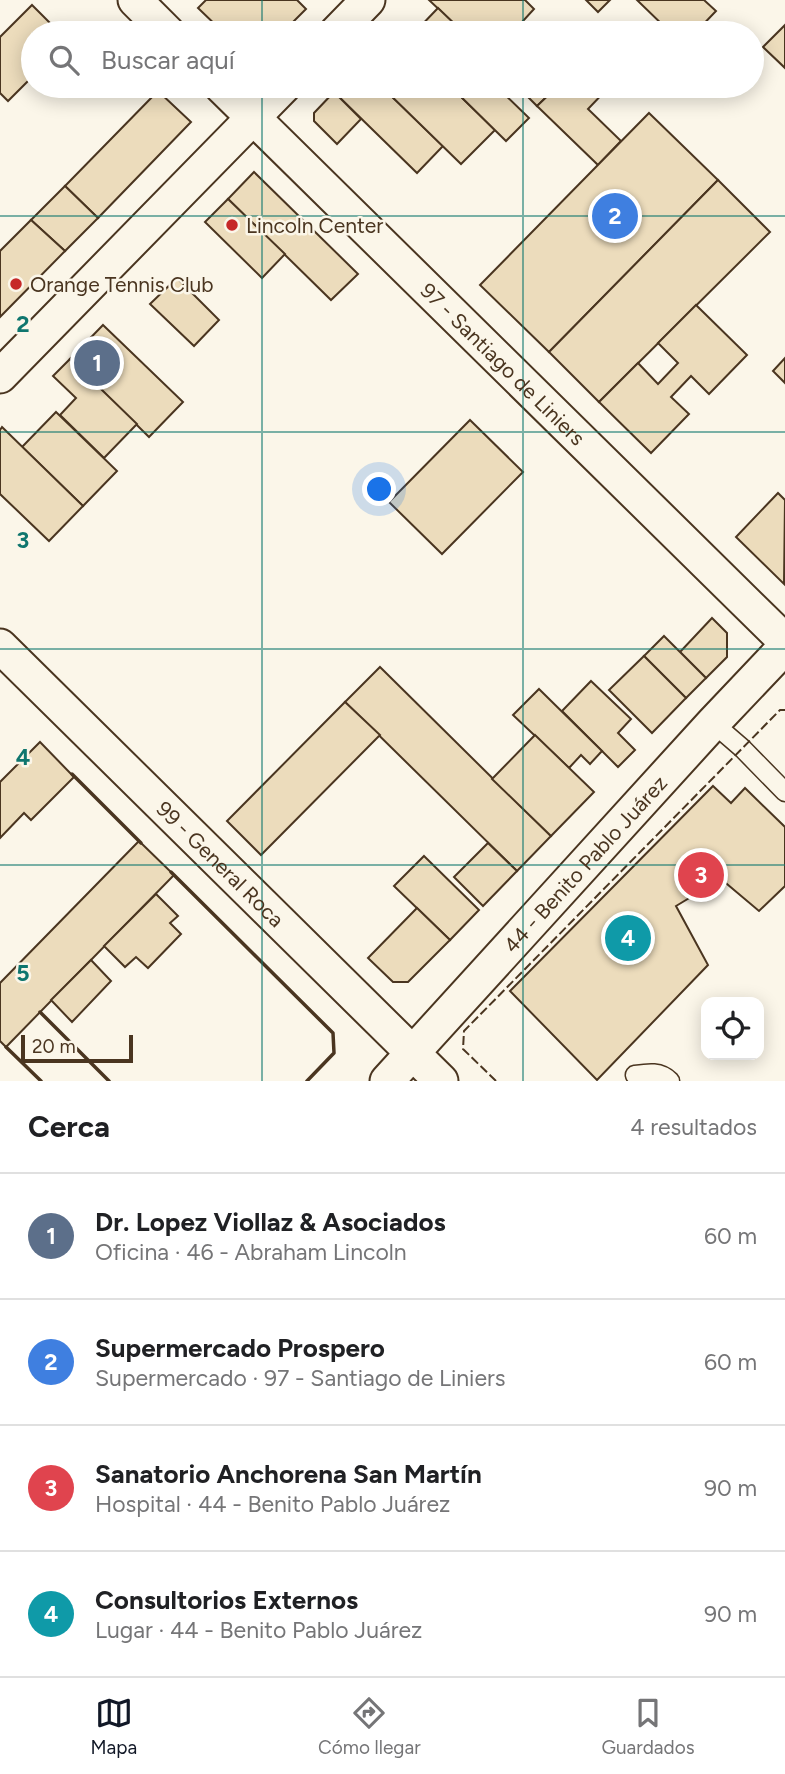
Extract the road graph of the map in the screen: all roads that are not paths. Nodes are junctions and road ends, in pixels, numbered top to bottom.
1 (135, 0) edge
2 (368, 0) edge
3 (156, 21) edge
4 (348, 21) edge
5 (233, 98) edge
6 (272, 98) edge
7 (253, 118) junction
8 (0, 376) edge
9 (785, 641) edge
10 (0, 646) edge
11 (785, 647) edge
12 (713, 723) junction
13 (785, 792) edge
14 (414, 1054) junction
15 (635, 1075) dead end
16 (387, 1081) edge
17 (441, 1081) edge
18 (670, 1081) edge

1 - 3 street
2 - 4 street
5 - 7 street, 97 - Santiago de Liniers
6 - 7 street
7 - 8 street
7 - 9 street, 97 - Santiago de Liniers
10 - 14 street, 99 - General Roca
11 - 12 street, 44 - Benito Pablo Juárez
12 - 13 lane
12 - 14 street, 44 - Benito Pablo Juárez
14 - 16 street, 44 - Benito Pablo Juárez
14 - 17 street, 99 - General Roca
15 - 18 lane

